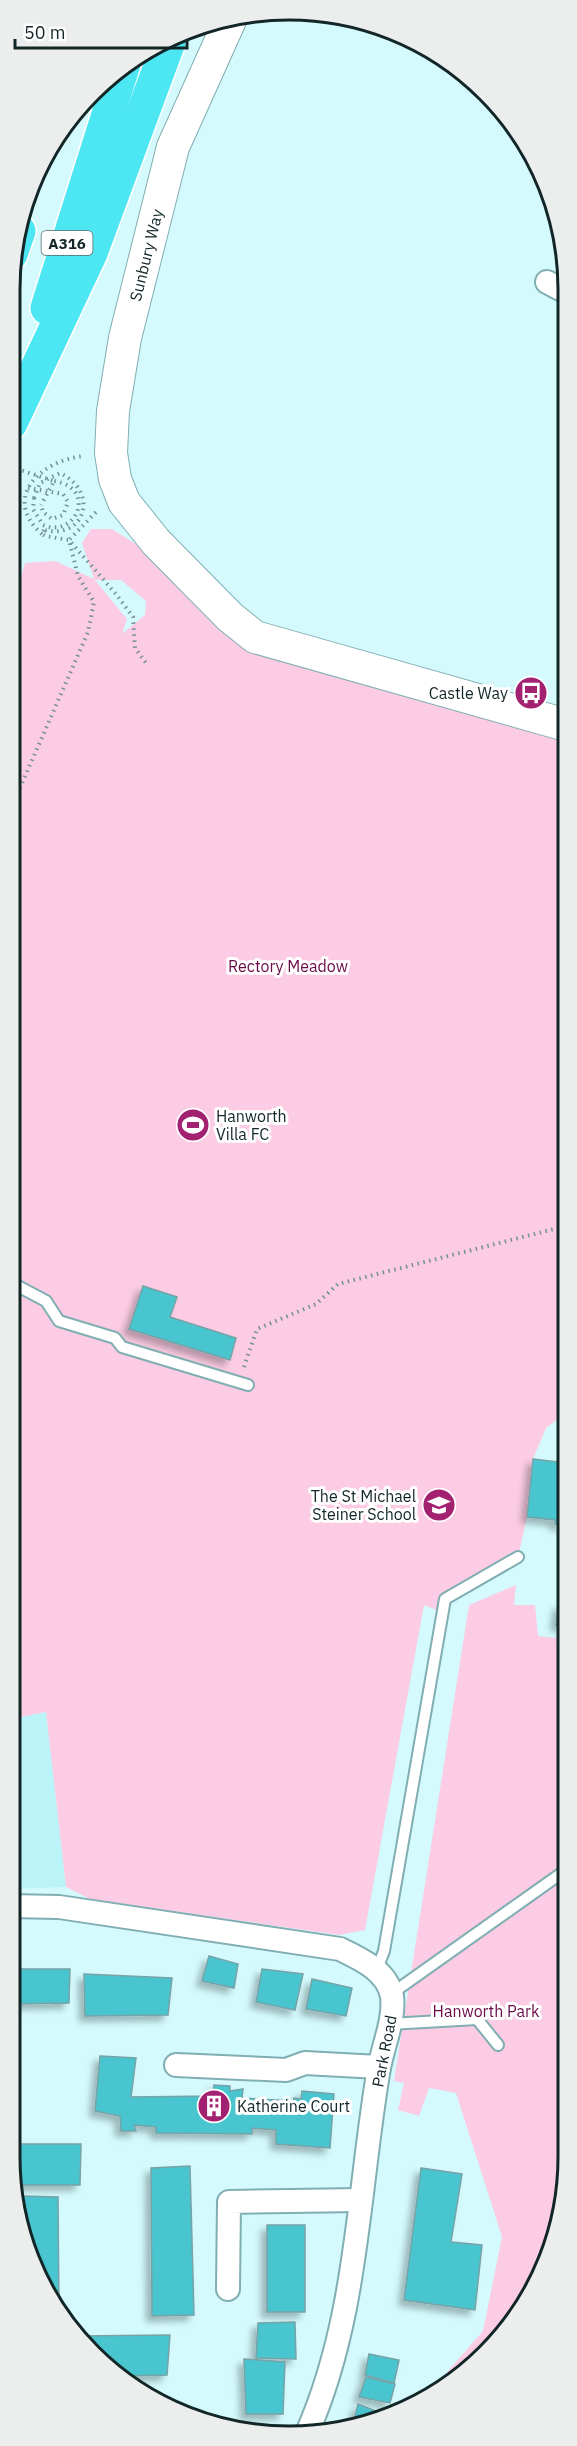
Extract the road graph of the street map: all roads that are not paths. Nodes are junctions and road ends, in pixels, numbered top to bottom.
1 (227, 27) edge
2 (166, 49) edge
3 (119, 80) edge
4 (20, 394) edge
5 (20, 404) edge
6 (558, 723) edge
7 (20, 1287) edge
8 (244, 1384) road end
9 (518, 1557) dead end
10 (558, 1876) edge
11 (20, 1906) edge
12 (377, 1970) junction
13 (392, 1994) junction
14 (388, 2024) junction
15 (498, 2045) dead end
16 (176, 2065) dead end
17 (379, 2067) junction
18 (361, 2200) junction
19 (228, 2289) dead end
20 (310, 2426) edge

1 - 6 street, Sunbury Way
2 - 5 highway
3 - 4 highway, A316
7 - 8 lane
9 - 12 lane
10 - 13 lane
11 - 12 street, Park Road
12 - 13 street, Park Road
13 - 14 street, Park Road
14 - 15 lane
14 - 17 street, Park Road
16 - 17 street
17 - 18 street, Park Road
18 - 19 street
18 - 20 street, Park Road

